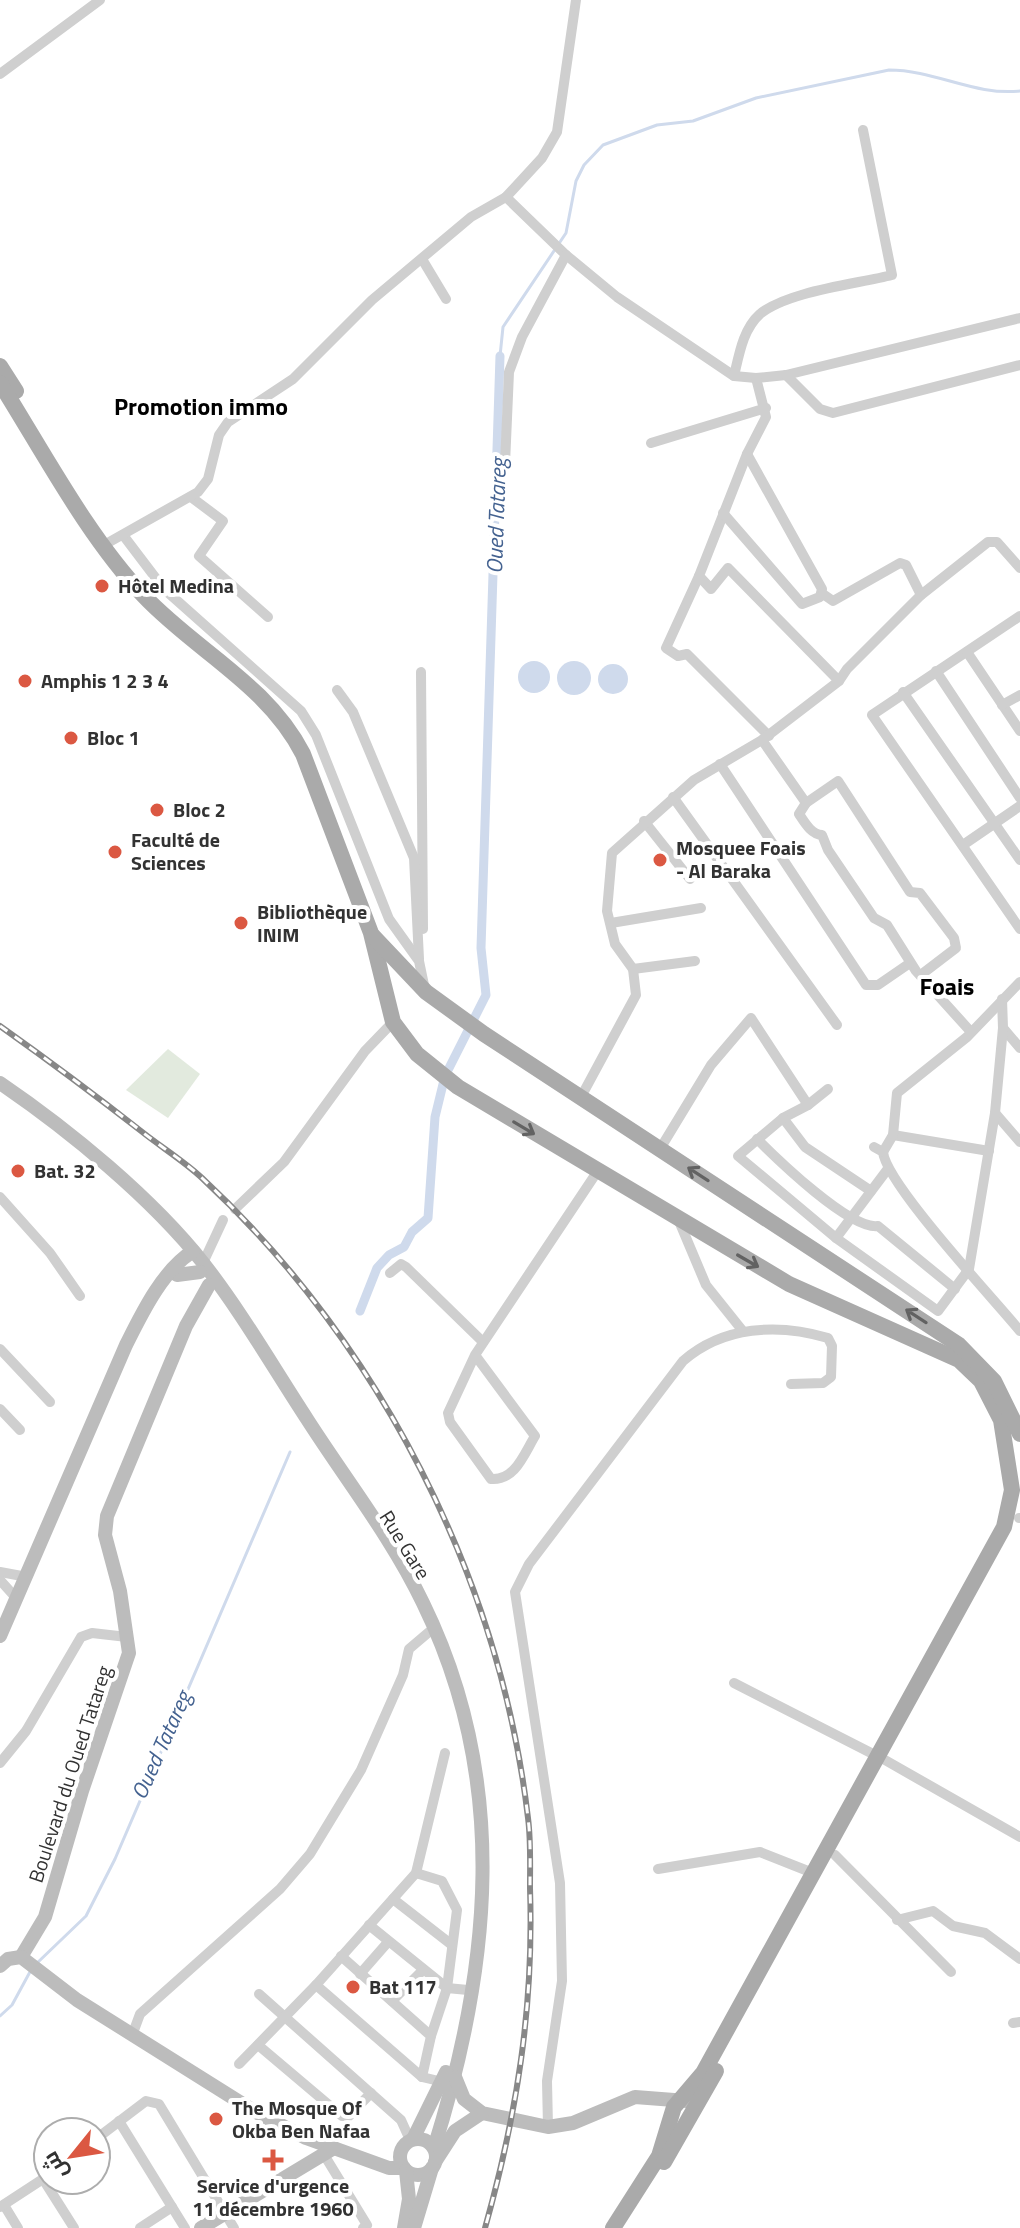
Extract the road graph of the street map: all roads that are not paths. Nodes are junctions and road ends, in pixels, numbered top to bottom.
1 (100, 0) edge
2 (576, 0) edge
3 (0, 74) edge
4 (863, 130) dead end
5 (506, 197) junction
6 (566, 255) junction
7 (422, 259) junction
8 (446, 299) dead end
9 (1020, 318) edge
10 (1020, 365) edge
11 (0, 366) edge
12 (786, 375) junction
13 (734, 376) junction
14 (756, 378) junction
15 (0, 383) edge
16 (766, 408) junction
17 (651, 443) dead end
18 (747, 454) junction
19 (505, 464) dead end
20 (191, 497) junction
21 (723, 513) junction
22 (113, 540) junction
23 (1020, 568) edge
24 (699, 576) junction
25 (823, 594) junction
26 (921, 595) junction
27 (1020, 616) edge
28 (268, 617) dead end
29 (967, 652) junction
30 (936, 671) junction
31 (421, 672) dead end
32 (839, 681) junction
33 (337, 690) dead end
34 (903, 692) junction
35 (1020, 695) edge
36 (1002, 705) junction
37 (1020, 731) edge
38 (766, 738) junction
39 (720, 764) junction
40 (673, 797) junction
41 (1020, 798) edge
42 (806, 803) junction
43 (1020, 806) edge
44 (644, 821) junction
45 (993, 823) junction
46 (963, 845) junction
47 (1020, 860) edge
48 (690, 879) dead end
49 (701, 908) dead end
50 (611, 923) junction
51 (1020, 929) edge
52 (371, 933) junction
53 (418, 942) junction
54 (419, 961) junction
55 (695, 961) dead end
56 (910, 963) junction
57 (633, 969) junction
58 (922, 974) junction
59 (1020, 982) edge
60 (426, 992) junction
61 (1002, 999) junction
62 (393, 1022) junction
63 (837, 1025) dead end
64 (1003, 1028) junction
65 (971, 1032) junction
66 (1020, 1048) edge
67 (0, 1083) edge
68 (828, 1089) dead end
69 (0, 1090) edge
70 (581, 1097) junction
71 (808, 1105) junction
72 (995, 1113) junction
73 (783, 1118) junction
74 (893, 1135) junction
75 (757, 1139) junction
76 (1020, 1142) edge
77 (660, 1149) junction
78 (989, 1151) junction
79 (887, 1170) junction
80 (597, 1172) junction
81 (871, 1191) junction
82 (1, 1199) edge
83 (235, 1209) dead end
84 (850, 1217) junction
85 (223, 1220) dead end
86 (679, 1221) junction
87 (836, 1238) junction
88 (171, 1239) junction
89 (195, 1260) junction
90 (969, 1269) junction
91 (390, 1273) dead end
92 (174, 1274) junction
93 (955, 1289) junction
94 (216, 1290) junction
95 (80, 1296) dead end
96 (742, 1330) junction
97 (1020, 1331) edge
98 (483, 1342) junction
99 (0, 1349) edge
100 (475, 1355) junction
101 (791, 1384) dead end
102 (50, 1402) dead end
103 (0, 1409) edge
104 (20, 1430) dead end
105 (1020, 1434) edge
106 (1014, 1455) edge
107 (1016, 1477) edge
108 (1020, 1517) edge
109 (0, 1572) edge
110 (27, 1577) junction
111 (0, 1580) edge
112 (17, 1599) junction
113 (429, 1632) junction
114 (0, 1636) edge
115 (127, 1637) junction
116 (734, 1683) dead end
117 (445, 1753) dead end
118 (881, 1758) junction
119 (0, 1761) edge
120 (1020, 1837) edge
121 (835, 1855) junction
122 (658, 1869) dead end
123 (416, 1873) junction
124 (813, 1873) junction
125 (393, 1899) junction
126 (897, 1920) junction
127 (369, 1925) junction
128 (388, 1942) junction
129 (452, 1945) junction
130 (341, 1956) junction
131 (1020, 1959) edge
132 (26, 1960) junction
133 (0, 1966) edge
134 (423, 1970) junction
135 (951, 1972) dead end
136 (360, 1974) junction
137 (316, 1985) junction
138 (447, 1988) junction
139 (468, 1990) junction
140 (259, 1994) dead end
141 (392, 2001) junction
142 (284, 2016) junction
143 (133, 2033) junction
144 (431, 2036) junction
145 (258, 2045) junction
146 (239, 2064) dead end
147 (422, 2077) junction
148 (449, 2078) junction
149 (371, 2093) junction
150 (680, 2099) junction
151 (624, 2101) junction
152 (697, 2106) junction
153 (482, 2112) junction
154 (671, 2116) junction
155 (119, 2121) junction
156 (688, 2124) junction
157 (112, 2126) edge
158 (545, 2126) junction
159 (439, 2129) junction
160 (422, 2149) junction
161 (328, 2151) junction
162 (357, 2156) junction
163 (405, 2169) junction
164 (32, 2186) edge
165 (56, 2196) edge
166 (2, 2206) edge
167 (172, 2207) junction
168 (225, 2213) junction
169 (367, 2227) edge
170 (18, 2228) edge
171 (74, 2228) edge
172 (140, 2228) edge
173 (185, 2228) edge
174 (201, 2228) edge
175 (234, 2228) edge
176 (404, 2228) edge
177 (414, 2228) edge
178 (613, 2228) edge
179 (623, 2228) edge

1 - 3 street
2 - 5 street
4 - 13 street
5 - 6 street
5 - 7 street
6 - 13 street
6 - 19 street
7 - 8 street
7 - 20 street
9 - 12 street
10 - 12 street
11 - 22 main road
12 - 14 street
13 - 14 street
14 - 16 street
15 - 22 main road
16 - 17 street
16 - 18 street
18 - 21 street
18 - 25 street
20 - 22 street
20 - 28 street
21 - 24 street
21 - 25 street
22 - 52 main road
22 - 54 street
23 - 26 street
24 - 32 street
24 - 38 street
25 - 26 street
26 - 32 street
27 - 29 street
29 - 30 street
29 - 36 street
30 - 34 street
30 - 41 street
31 - 53 street
32 - 38 street
33 - 53 street
34 - 45 street
34 - 46 street
35 - 36 street
36 - 37 street
38 - 39 street
38 - 42 street
39 - 40 street
39 - 56 street
40 - 44 street
40 - 63 street
42 - 56 street
42 - 58 street
43 - 45 street
44 - 48 street
44 - 50 street
45 - 46 street
45 - 47 street
46 - 51 street
49 - 50 street
50 - 57 street
52 - 60 main road
52 - 62 main road
53 - 54 street
54 - 60 street
55 - 57 street
56 - 58 street
57 - 70 street
58 - 65 street
59 - 61 street
60 - 70 main road
61 - 64 street
61 - 65 street
62 -> 80 main road
62 - 83 street
64 - 66 street
64 - 72 street
65 - 74 street
67 - 89 main road, Rue Gare
68 - 71 street
69 - 88 main road, Rue Gare
70 - 77 main road
71 - 73 street
71 - 77 street
72 - 76 street
72 - 78 street
73 - 75 street
73 - 81 street
74 - 78 street
74 - 79 street
75 - 84 street
75 - 87 street
105 -> 77 main road
78 - 90 street
79 - 81 street
79 - 90 street
80 - 86 main road
80 - 98 street
81 - 84 street
82 - 95 street
84 - 87 street
84 - 93 street
85 - 89 street
86 - 96 street
86 -> 106 main road
87 - 93 street
88 - 89 main road, Rue Gare
88 - 92 main road
89 - 92 main road
89 - 94 main road, Rue Gare
90 - 93 street
90 - 97 street
91 - 98 street
92 - 110 main road
94 - 113 main road, Rue Gare
94 - 115 main road, Boulevard du Oued Tatareg
94 - 148 main road, Rue Gare
96 - 101 street
96 - 158 street
98 - 100 street
99 - 102 street
100 - 100 street
103 - 104 street
106 - 107 main road
107 - 118 main road
108 - 118 main road
109 - 110 street
110 - 112 main road
111 - 112 street
112 - 114 main road
113 - 139 main road, Rue Gare
113 - 143 street
115 - 119 street
115 - 132 main road, Boulevard du Oued Tatareg
116 - 118 street
117 - 123 street
118 - 120 street
118 - 121 main road
118 - 124 main road
121 - 126 street
121 - 152 main road
122 - 124 street
123 - 125 street
123 - 129 street
124 - 150 main road
125 - 127 street
125 - 129 street
126 - 131 street
126 - 135 street
127 - 128 street
127 - 130 street
128 - 134 street
128 - 136 street
129 - 138 street
130 - 136 street
130 - 137 street
132 - 133 main road
132 - 143 main road
134 - 138 street
134 - 141 street
136 - 141 street
137 - 142 street
137 - 147 street
138 - 139 street
138 - 144 street
139 - 148 main road, Rue Gare
140 - 142 street
141 - 144 street
142 - 145 street
142 - 149 street
143 - 161 main road
144 - 147 street
145 - 146 street
145 - 149 street
147 - 148 street
148 - 153 main road
148 - 159 main road, Rue Gare
148 - 160 main road, Rue Gare
149 - 160 street
150 - 151 main road
150 - 152 main road
150 - 154 main road
151 - 154 main road
151 - 158 main road
152 - 156 main road
153 - 158 main road
153 - 159 main road
153 - 160 main road
154 - 156 main road
154 - 178 main road
155 - 157 street
155 - 167 street
155 - 168 street
156 - 179 main road
159 - 160 main road
160 - 162 main road
160 - 163 main road
160 - 163 main road
160 - 177 main road
161 - 162 main road
161 - 168 main road
161 - 169 street
162 - 163 main road
163 - 176 main road
164 - 166 street
165 - 171 street
166 - 170 street
167 - 172 street
167 - 173 street
168 - 174 main road
168 - 175 street

